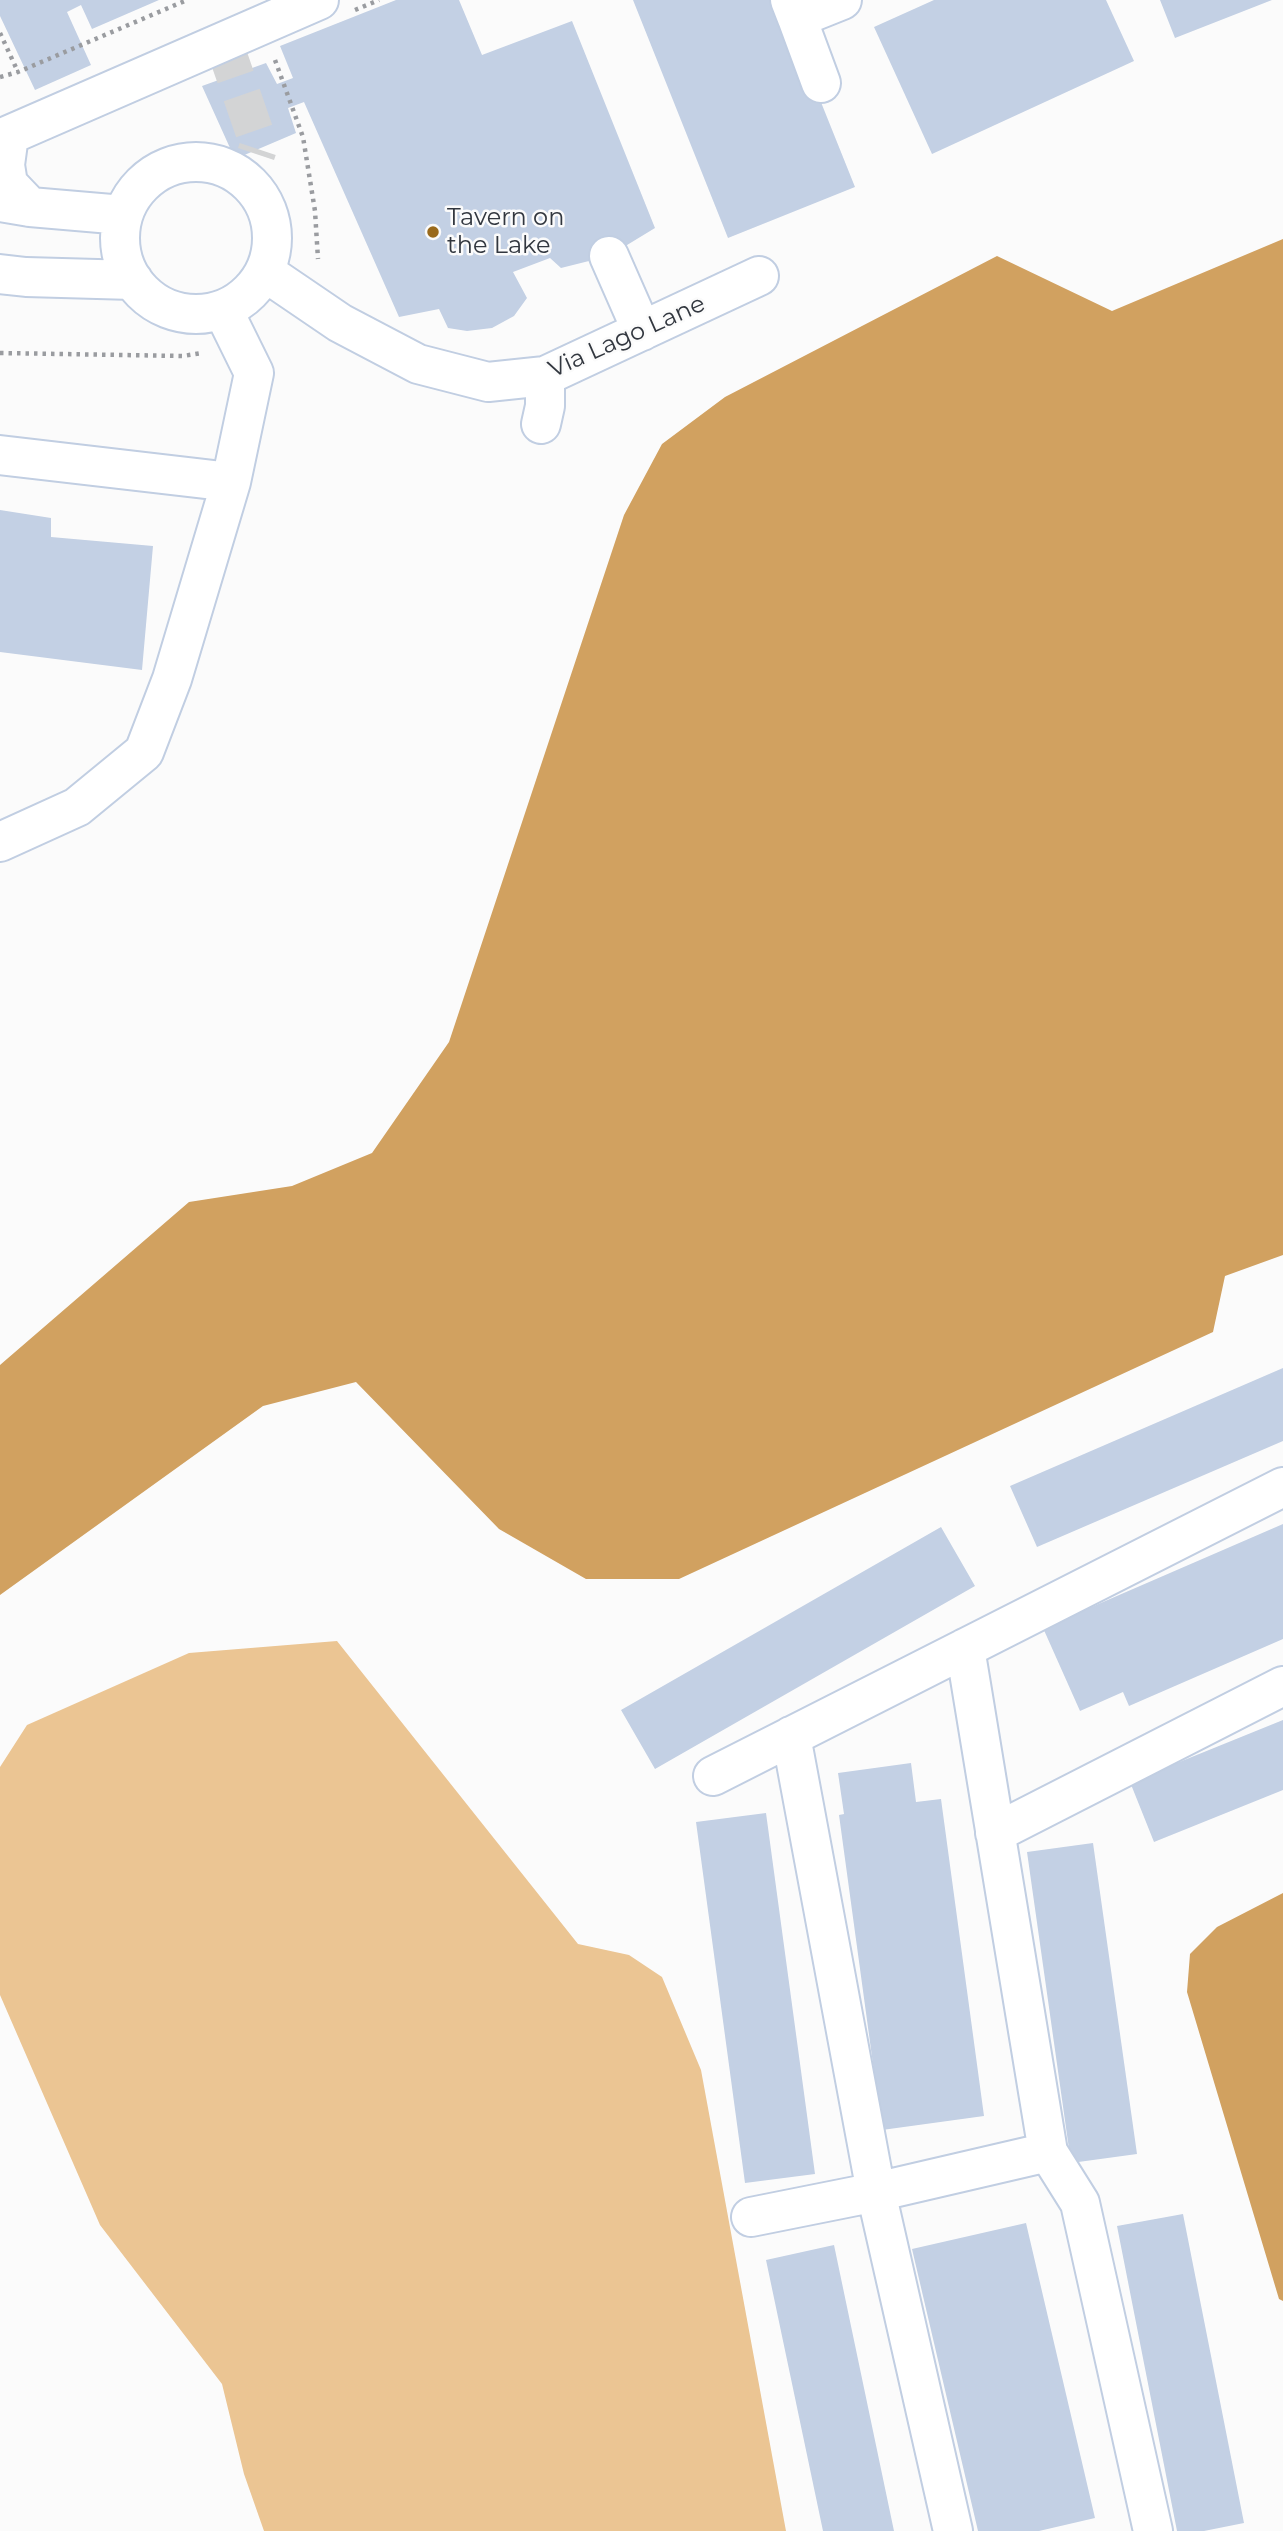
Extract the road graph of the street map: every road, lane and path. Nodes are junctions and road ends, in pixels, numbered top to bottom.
1 (187, 0) edge
2 (319, 0) edge
3 (842, 0) edge
4 (793, 9) edge
5 (0, 33) edge
6 (270, 48) dead end
7 (18, 72) junction
8 (0, 77) edge
9 (821, 83) dead end
10 (4, 137) edge
11 (15, 205) edge
12 (123, 215) junction
13 (609, 256) dead end
14 (318, 263) dead end
15 (265, 272) junction
16 (0, 274) edge
17 (760, 276) dead end
18 (132, 280) junction
19 (223, 310) junction
20 (642, 331) junction
21 (0, 353) edge
22 (183, 356) dead end
23 (545, 376) junction
24 (541, 424) dead end
25 (0, 455) edge
26 (231, 482) junction
27 (0, 842) edge
28 (1283, 1487) edge
29 (965, 1648) junction
30 (1283, 1686) edge
31 (791, 1736) junction
32 (713, 1776) dead end
33 (995, 1833) junction
34 (1048, 2152) junction
35 (876, 2192) junction
36 (751, 2217) dead end
37 (953, 2531) edge
38 (1153, 2531) edge

1 - 7 path
2 - 10 street
3 - 4 street
4 - 9 street
5 - 7 path
6 - 14 path
7 - 8 path
10 - 11 street
11 - 12 street
12 - 15 street
12 - 18 street
13 - 20 street
15 - 19 street
15 - 23 street, Via Lago Lane
16 - 18 street
17 - 20 street, Via Lago Lane
18 - 19 street
19 - 26 street
20 - 23 street, Via Lago Lane
21 - 22 path
23 - 24 street
25 - 26 street
26 - 27 street
28 - 29 street
29 - 31 street
29 - 33 street
30 - 33 street
31 - 32 street
31 - 35 street
33 - 34 street
34 - 35 street
34 - 38 street
35 - 36 street
35 - 37 street

